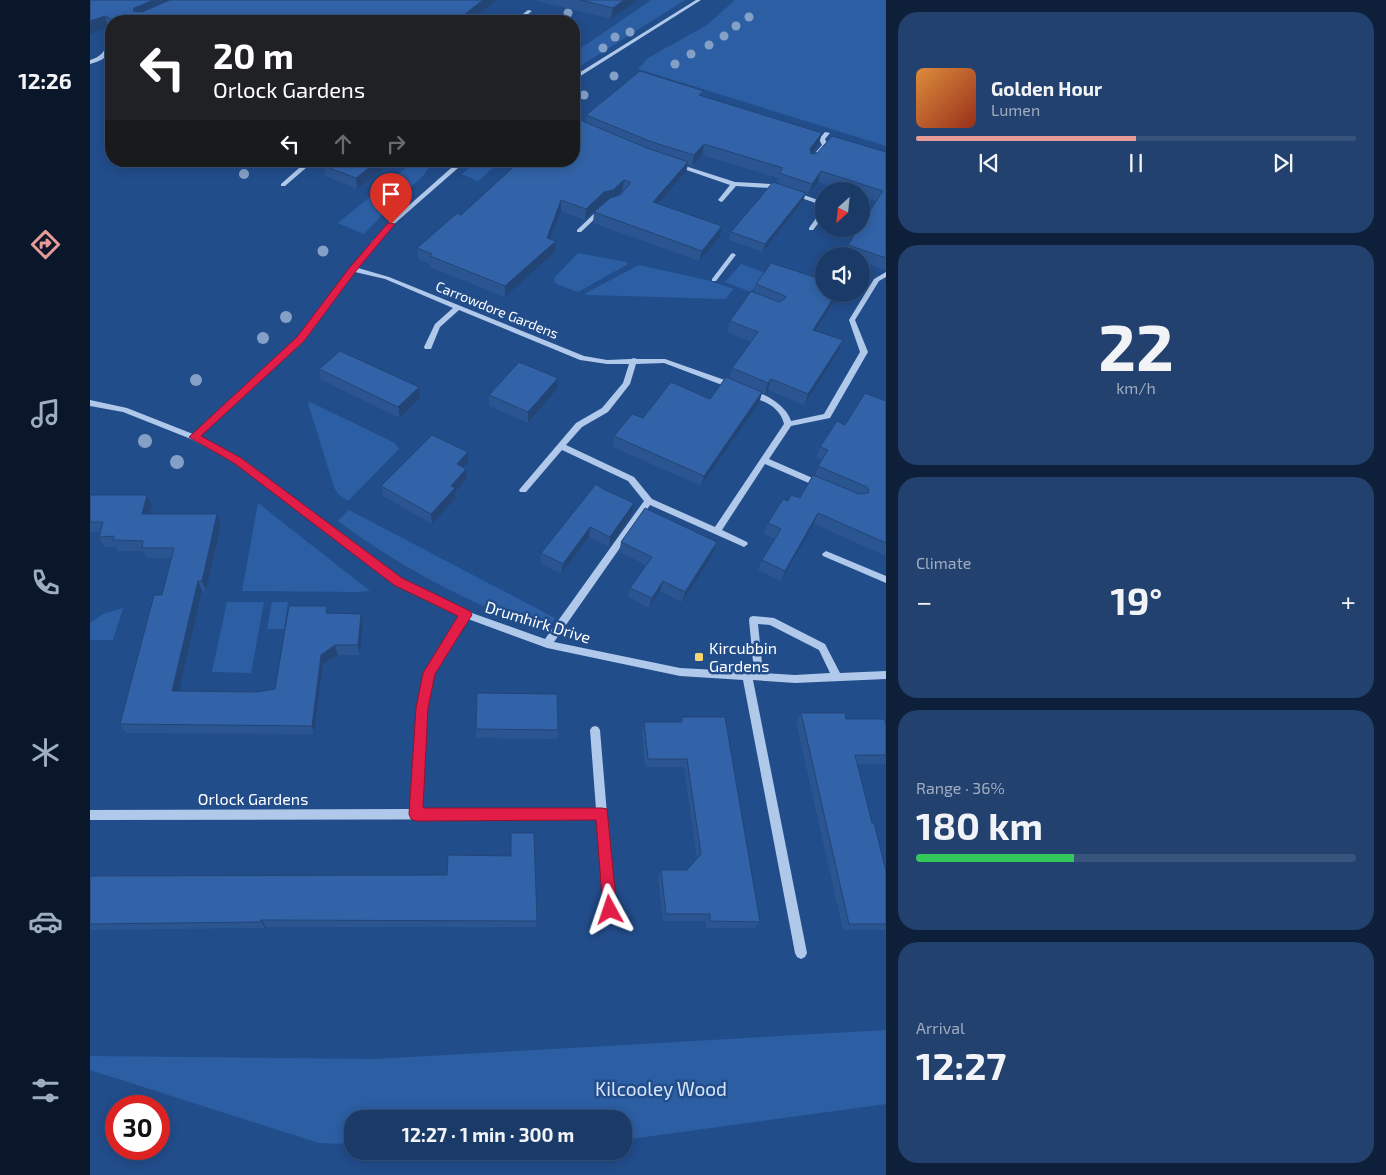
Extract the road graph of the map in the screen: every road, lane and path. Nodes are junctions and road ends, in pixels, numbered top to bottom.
1 (699, 0) edge
2 (530, 11) dead end
3 (524, 15) edge
4 (105, 55) edge
5 (90, 62) edge
6 (580, 74) edge
7 (828, 133) dead end
8 (815, 156) edge
9 (666, 162) edge
10 (304, 167) edge
11 (456, 167) edge
12 (734, 184) junction
13 (283, 185) dead end
14 (721, 200) dead end
15 (815, 201) edge
16 (606, 205) edge
17 (815, 223) edge
18 (811, 229) dead end
19 (579, 231) dead end
20 (733, 255) dead end
21 (353, 269) junction
22 (886, 274) edge
23 (714, 280) dead end
24 (458, 307) junction
25 (428, 348) dead end
26 (634, 360) junction
27 (90, 403) edge
28 (788, 424) junction
29 (194, 437) junction
30 (560, 446) junction
31 (763, 460) junction
32 (523, 490) dead end
33 (832, 490) edge
34 (649, 501) junction
35 (716, 532) junction
36 (744, 544) dead end
37 (826, 554) dead end
38 (886, 580) edge
39 (466, 615) junction
40 (547, 644) junction
41 (886, 675) edge
42 (747, 676) junction
43 (759, 677) junction
44 (837, 677) junction
45 (595, 730) dead end
46 (416, 814) junction
47 (602, 814) junction
48 (90, 815) edge
49 (610, 910) dead end
50 (801, 953) dead end

1 - 6 street
2 - 3 street
4 - 5 street
7 - 8 street
9 - 12 street
10 - 13 street
11 - 21 street
12 - 14 street
12 - 15 street
16 - 19 street
17 - 18 street
20 - 23 street
21 - 24 street, Carrowdore Gardens
21 - 29 street
22 - 28 street
24 - 25 street
24 - 26 street, Carrowdore Gardens
26 - 28 street, Carrowdore Gardens
26 - 30 street
27 - 29 street, Drumhirk Drive
28 - 31 street
29 - 39 street, Drumhirk Drive
30 - 32 street
30 - 34 street
31 - 33 street
31 - 35 street
34 - 35 street
34 - 40 street
35 - 36 street
37 - 38 street
39 - 40 street, Drumhirk Drive
39 - 46 street
40 - 42 street, Drumhirk Drive
41 - 44 street, Drumhirk Drive
42 - 43 street, Drumhirk Drive
42 - 50 street
43 - 44 street, Drumhirk Drive
43 - 44 street
45 - 47 street
46 - 47 street, Orlock Gardens
46 - 48 street, Orlock Gardens
47 - 49 street

